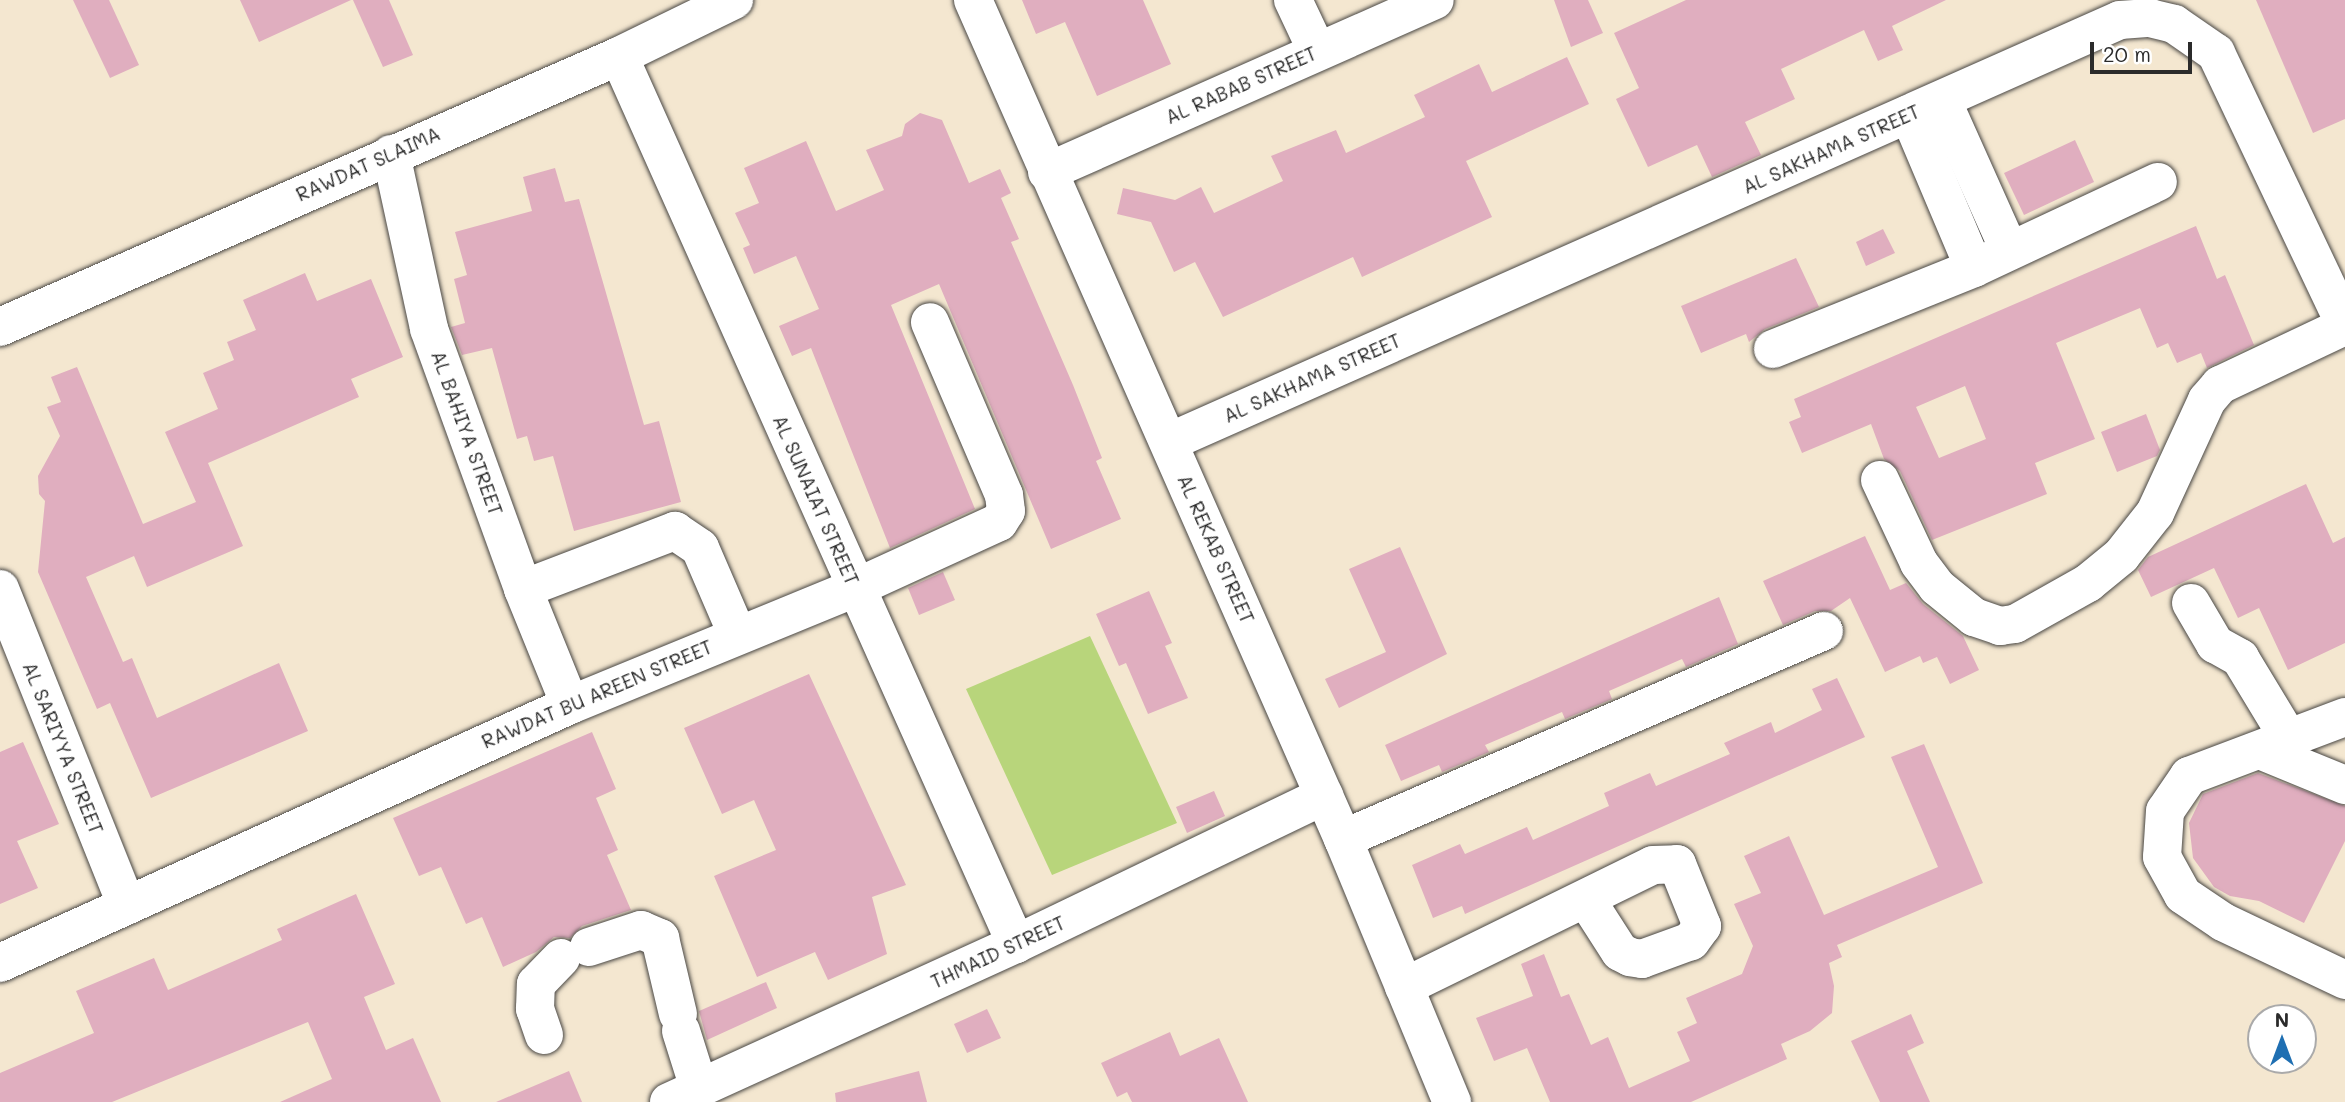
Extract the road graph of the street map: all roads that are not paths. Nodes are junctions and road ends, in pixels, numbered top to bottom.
1 (734, 0) edge
2 (973, 0) edge
3 (1293, 0) edge
4 (1435, 0) edge
5 (1317, 51) junction
6 (619, 56) junction
7 (1925, 107) junction
8 (391, 154) junction
9 (1047, 172) junction
10 (2158, 182) dead end
11 (2009, 250) junction
12 (1974, 268) junction
13 (2343, 312) edge
14 (930, 322) dead end
15 (0, 327) edge
16 (1773, 349) dead end
17 (1169, 442) junction
18 (1880, 480) dead end
19 (855, 588) junction
20 (0, 589) edge
21 (523, 589) junction
22 (2191, 603) dead end
23 (1824, 631) dead end
24 (737, 634) junction
25 (570, 705) junction
26 (2345, 717) edge
27 (2276, 745) junction
28 (2345, 785) edge
29 (1324, 796) junction
30 (1343, 839) junction
31 (1586, 899) dead end
32 (127, 906) junction
33 (1016, 944) junction
34 (0, 963) edge
35 (2345, 980) edge
36 (1404, 988) junction
37 (544, 1035) dead end
38 (684, 1095) edge
39 (1451, 1102) edge

1 - 6 street, RAWDAT SLAIMA
2 - 9 street, AL REKAB STREET
3 - 5 street
4 - 5 street, AL RABAB STREET
5 - 9 street, AL RABAB STREET
6 - 8 street, RAWDAT SLAIMA
6 - 19 street, AL SUNAIAT STREET
7 - 11 street
7 - 12 street
7 - 13 street, AL SAKHAMA STREET
7 - 17 street, AL SAKHAMA STREET
8 - 15 street, RAWDAT SLAIMA
8 - 21 street, AL BAHIYA STREET
9 - 17 street, AL REKAB STREET
10 - 11 street
11 - 12 street
12 - 16 street
13 - 18 street
14 - 19 street, RAWDAT BU AREEN STREET
17 - 29 street, AL REKAB STREET
19 - 24 street, RAWDAT BU AREEN STREET
19 - 33 street, AL SUNAIAT STREET
20 - 32 street, AL SARIYYA STREET
21 - 24 street
21 - 25 street, AL BAHIYA STREET
22 - 27 street
23 - 30 street
24 - 25 street, RAWDAT BU AREEN STREET
25 - 32 street, RAWDAT BU AREEN STREET
26 - 27 street
27 - 28 street
27 - 35 street
29 - 30 street, AL REKAB STREET
29 - 33 street, THMAID STREET
30 - 36 street, AL REKAB STREET
31 - 36 street
32 - 34 street, RAWDAT BU AREEN STREET
33 - 38 street, THMAID STREET
36 - 39 street, AL REKAB STREET
37 - 38 street

